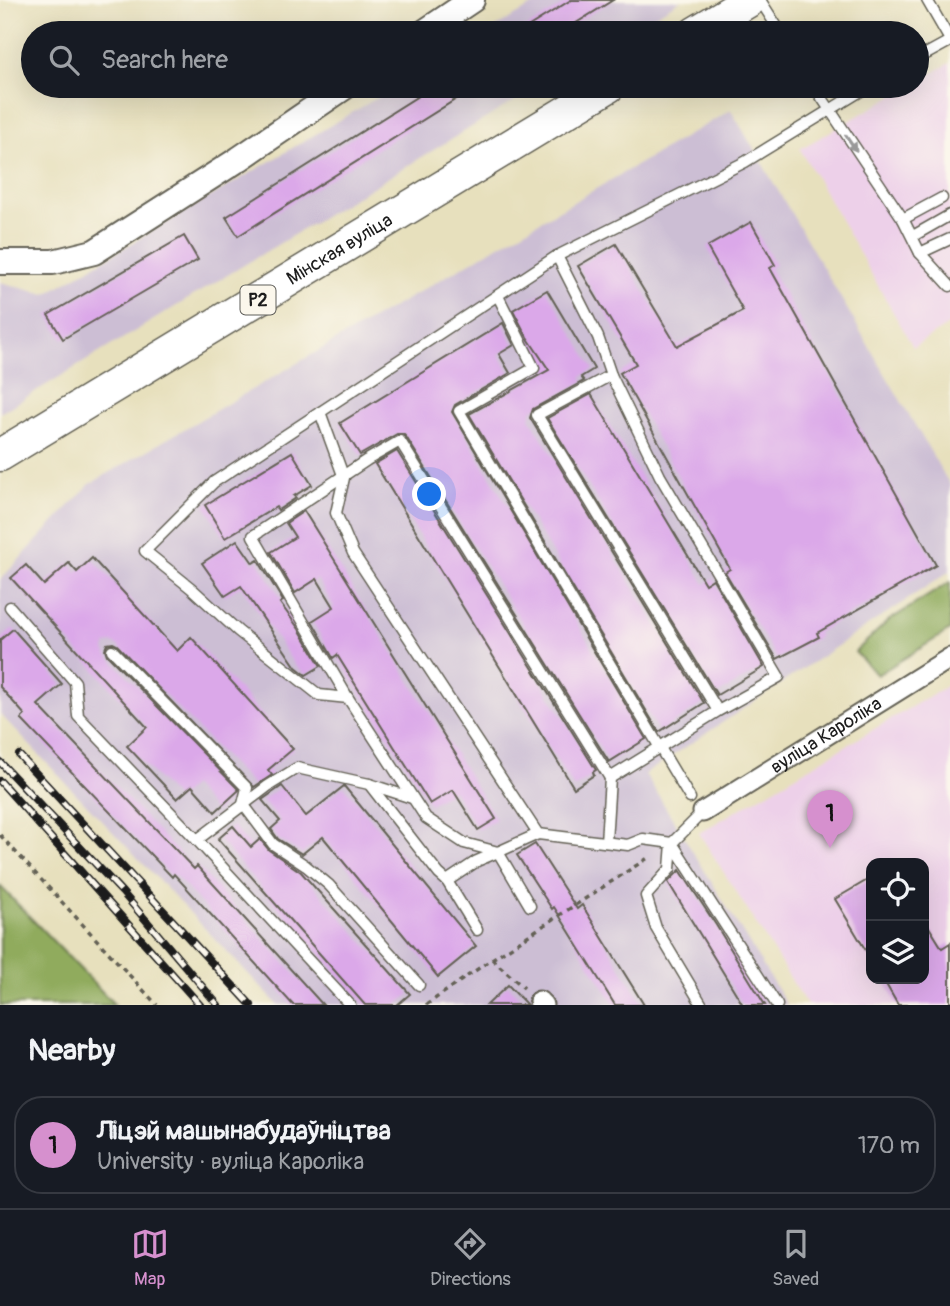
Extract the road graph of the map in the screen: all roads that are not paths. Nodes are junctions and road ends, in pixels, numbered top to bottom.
1 (472, 0) edge
2 (750, 0) edge
3 (760, 0) edge
4 (927, 0) edge
5 (441, 21) edge
6 (715, 21) edge
7 (773, 21) edge
8 (950, 40) edge
9 (929, 52) edge
10 (328, 98) edge
11 (589, 98) edge
12 (821, 98) edge
13 (848, 98) edge
14 (828, 109) junction
15 (942, 198) dead end
16 (950, 215) edge
17 (903, 219) junction
18 (913, 236) junction
19 (950, 239) edge
20 (920, 253) junction
21 (558, 256) junction
22 (0, 262) edge
23 (950, 286) edge
24 (498, 296) junction
25 (611, 376) junction
26 (320, 412) junction
27 (0, 455) edge
28 (344, 478) junction
29 (10, 607) dead end
30 (112, 650) dead end
31 (950, 658) edge
32 (348, 698) junction
33 (718, 712) junction
34 (658, 747) junction
35 (610, 778) junction
36 (369, 784) junction
37 (412, 798) junction
38 (243, 804) junction
39 (696, 805) junction
40 (538, 834) junction
41 (197, 840) junction
42 (606, 842) junction
43 (672, 843) junction
44 (498, 852) junction
45 (447, 881) junction
46 (530, 906) dead end
47 (477, 930) dead end
48 (419, 985) dead end
49 (350, 1005) edge
50 (702, 1005) edge
51 (778, 1005) edge

1 - 5 street
2 - 6 main road
3 - 7 lane
4 - 8 lane
8 - 9 lane
10 - 22 street
11 - 27 main road, Мінская вуліца / Р2
12 - 14 lane
13 - 14 lane
14 -> 17 lane
14 - 21 lane
15 - 17 lane
16 - 18 lane
17 - 18 lane
18 - 20 lane
19 - 20 lane
20 - 23 lane
21 - 24 lane
21 - 25 lane
24 - 26 lane
24 - 34 lane
25 - 33 lane
25 - 33 lane
26 - 28 lane
26 - 32 lane
28 - 32 lane
28 - 35 lane
28 - 40 lane
29 - 41 lane
30 - 38 lane
31 - 39 street, вуліца Кароліка
32 - 37 lane
33 - 34 lane
34 - 35 lane
34 - 39 lane
35 - 42 lane
36 - 37 lane
36 - 38 lane
36 - 45 lane
37 - 44 lane
38 - 41 lane
38 - 48 lane
39 - 43 lane
40 - 42 lane
40 - 44 lane
41 - 49 lane
42 - 43 lane
43 - 50 lane
43 - 51 lane
44 - 45 lane
44 - 46 lane
45 - 47 lane

